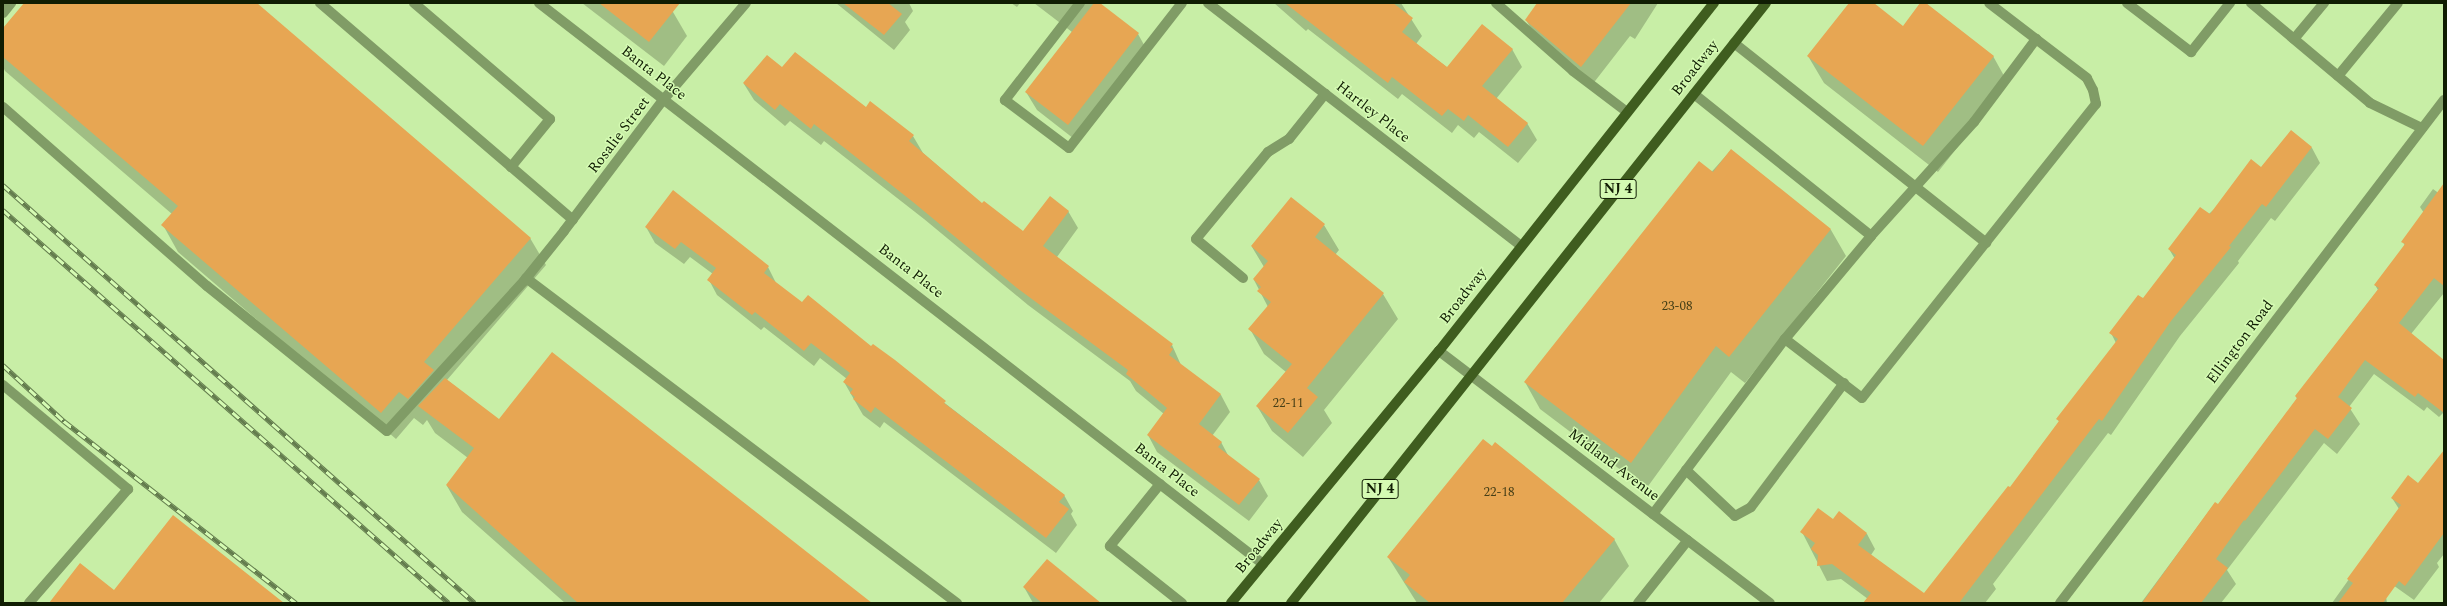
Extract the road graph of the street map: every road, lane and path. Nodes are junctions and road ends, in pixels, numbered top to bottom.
1 (11, 3) edge
2 (320, 3) edge
3 (414, 3) edge
4 (538, 3) edge
5 (746, 3) edge
6 (1080, 3) edge
7 (1182, 3) edge
8 (1208, 3) edge
9 (1496, 3) edge
10 (1714, 3) edge
11 (1766, 3) edge
12 (1989, 3) edge
13 (2127, 3) edge
14 (2230, 3) edge
15 (2251, 3) edge
16 (2324, 3) edge
17 (2398, 3) edge
18 (3, 13) edge
19 (2036, 39) junction
20 (2294, 39) junction
21 (1734, 43) junction
22 (2338, 76) junction
23 (1325, 94) junction
24 (1694, 94) junction
25 (664, 99) junction
26 (2444, 100) edge
27 (3, 107) edge
28 (1627, 112) junction
29 (2422, 128) junction
30 (511, 167) junction
31 (1915, 187) junction
32 (573, 220) junction
33 (1872, 236) junction
34 (1986, 243) junction
35 (1520, 245) junction
36 (526, 278) junction
37 (1243, 278) dead end
38 (1785, 339) junction
39 (1439, 351) junction
40 (1470, 375) junction
41 (1844, 383) junction
42 (3, 385) edge
43 (1686, 470) junction
44 (1160, 484) junction
45 (1653, 514) junction
46 (1688, 540) junction
47 (1264, 564) junction
48 (1295, 602) edge
49 (29, 603) edge
50 (957, 603) edge
51 (1182, 603) edge
52 (1231, 603) edge
53 (1638, 603) edge
54 (1770, 603) edge
55 (2060, 603) edge

1 - 18 street
2 - 30 street
3 - 30 street
4 - 25 street, Banta Place
5 - 25 street, Rosalie Street
6 - 7 street
8 - 23 street, Hartley Place
9 - 28 street
10 - 28 main road, Broadway / NJ 4
11 - 21 main road, Broadway / NJ 4
12 - 19 street
13 - 14 street
15 - 20 street
16 - 20 street
17 - 22 street
19 - 31 street
19 - 34 street
20 - 22 street
21 - 24 main road, Broadway / NJ 4
21 - 31 street
22 - 29 street
23 - 35 street, Hartley Place
23 - 37 street
24 - 33 street
24 - 40 main road, Broadway / NJ 4
25 - 32 street, Rosalie Street
25 - 44 street, Banta Place
26 - 29 street, Ellington Road
27 - 36 street, Rosalie Street
28 - 35 main road, Broadway / NJ 4
29 - 55 street, Ellington Road
30 - 32 street
31 - 33 street
31 - 34 street
32 - 36 street, Rosalie Street
33 - 38 street
34 - 41 street
35 - 39 main road, Broadway / NJ 4
36 - 50 street
38 - 41 street
38 - 43 street
39 - 40 street, Midland Avenue
39 - 47 main road, Broadway / NJ 4
40 - 45 street, Midland Avenue
40 - 48 main road, Broadway / NJ 4
41 - 43 street
42 - 49 street
43 - 45 street
44 - 47 street, Banta Place
44 - 51 street
45 - 46 street, Midland Avenue
46 - 53 street
46 - 54 street, Midland Avenue
47 - 52 main road, Broadway / NJ 4

